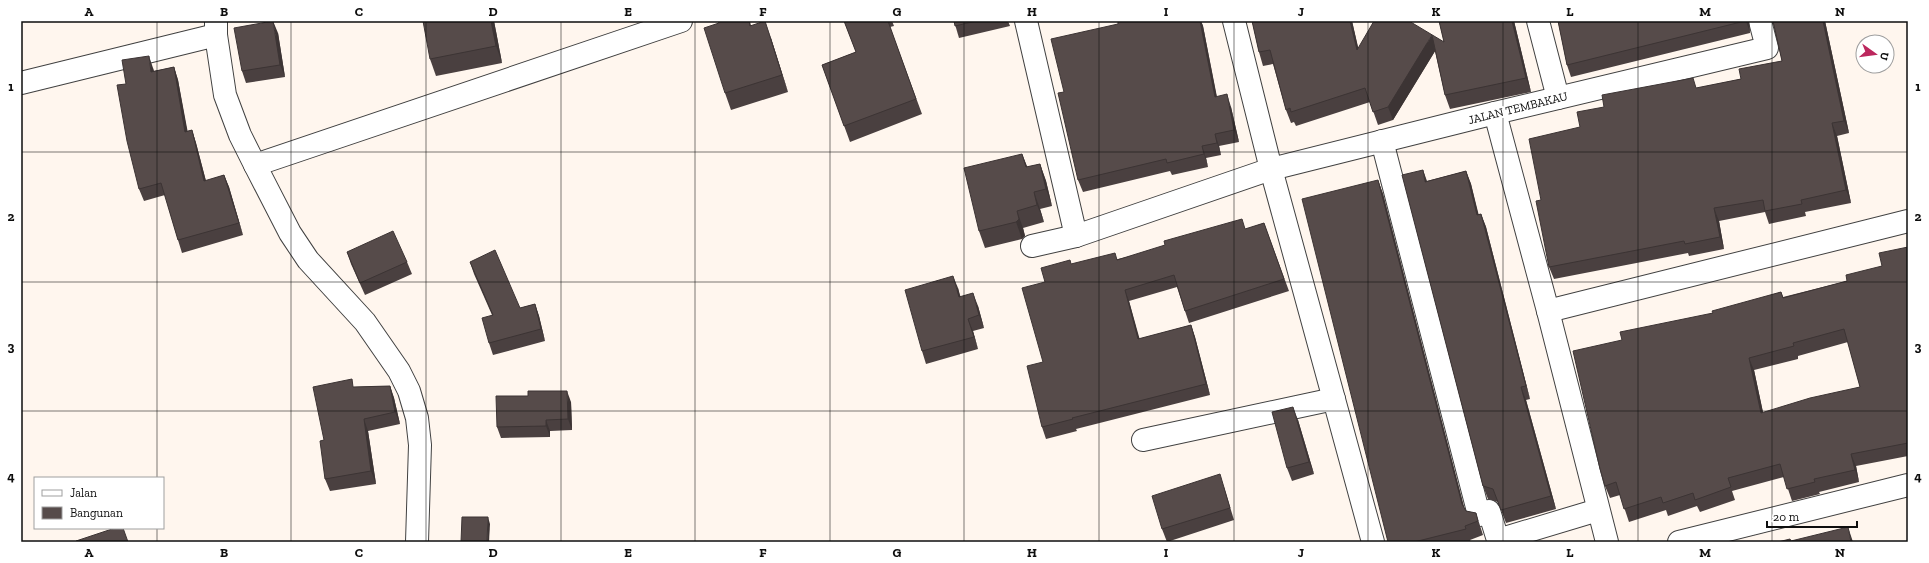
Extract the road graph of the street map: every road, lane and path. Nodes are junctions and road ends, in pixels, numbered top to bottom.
1 (680, 21) edge
2 (1026, 21) edge
3 (1234, 21) edge
4 (1538, 21) edge
5 (1760, 21) edge
6 (216, 28) edge
7 (21, 83) edge
8 (1558, 98) junction
9 (1495, 113) junction
10 (1382, 141) junction
11 (255, 166) junction
12 (1271, 169) junction
13 (1908, 221) edge
14 (1076, 236) junction
15 (1032, 246) dead end
16 (1548, 312) junction
17 (1334, 399) junction
18 (1143, 440) dead end
19 (1908, 485) edge
20 (1598, 510) junction
21 (417, 542) edge
22 (1372, 542) edge
23 (1607, 542) edge
24 (1679, 542) edge

1 - 11 street
2 - 14 street
3 - 12 street
4 - 8 street
5 - 8 street, JALAN TEMBAKAU
6 - 7 street
6 - 11 street
8 - 9 street, JALAN TEMBAKAU
9 - 10 street, JALAN TEMBAKAU
9 - 16 street
10 - 12 street, JALAN TEMBAKAU
10 - 20 street
11 - 21 street
12 - 14 street, JALAN TEMBAKAU
12 - 17 street
13 - 16 street
14 - 15 street, JALAN TEMBAKAU
16 - 20 street
17 - 18 street
17 - 22 street
19 - 24 street
20 - 23 street

